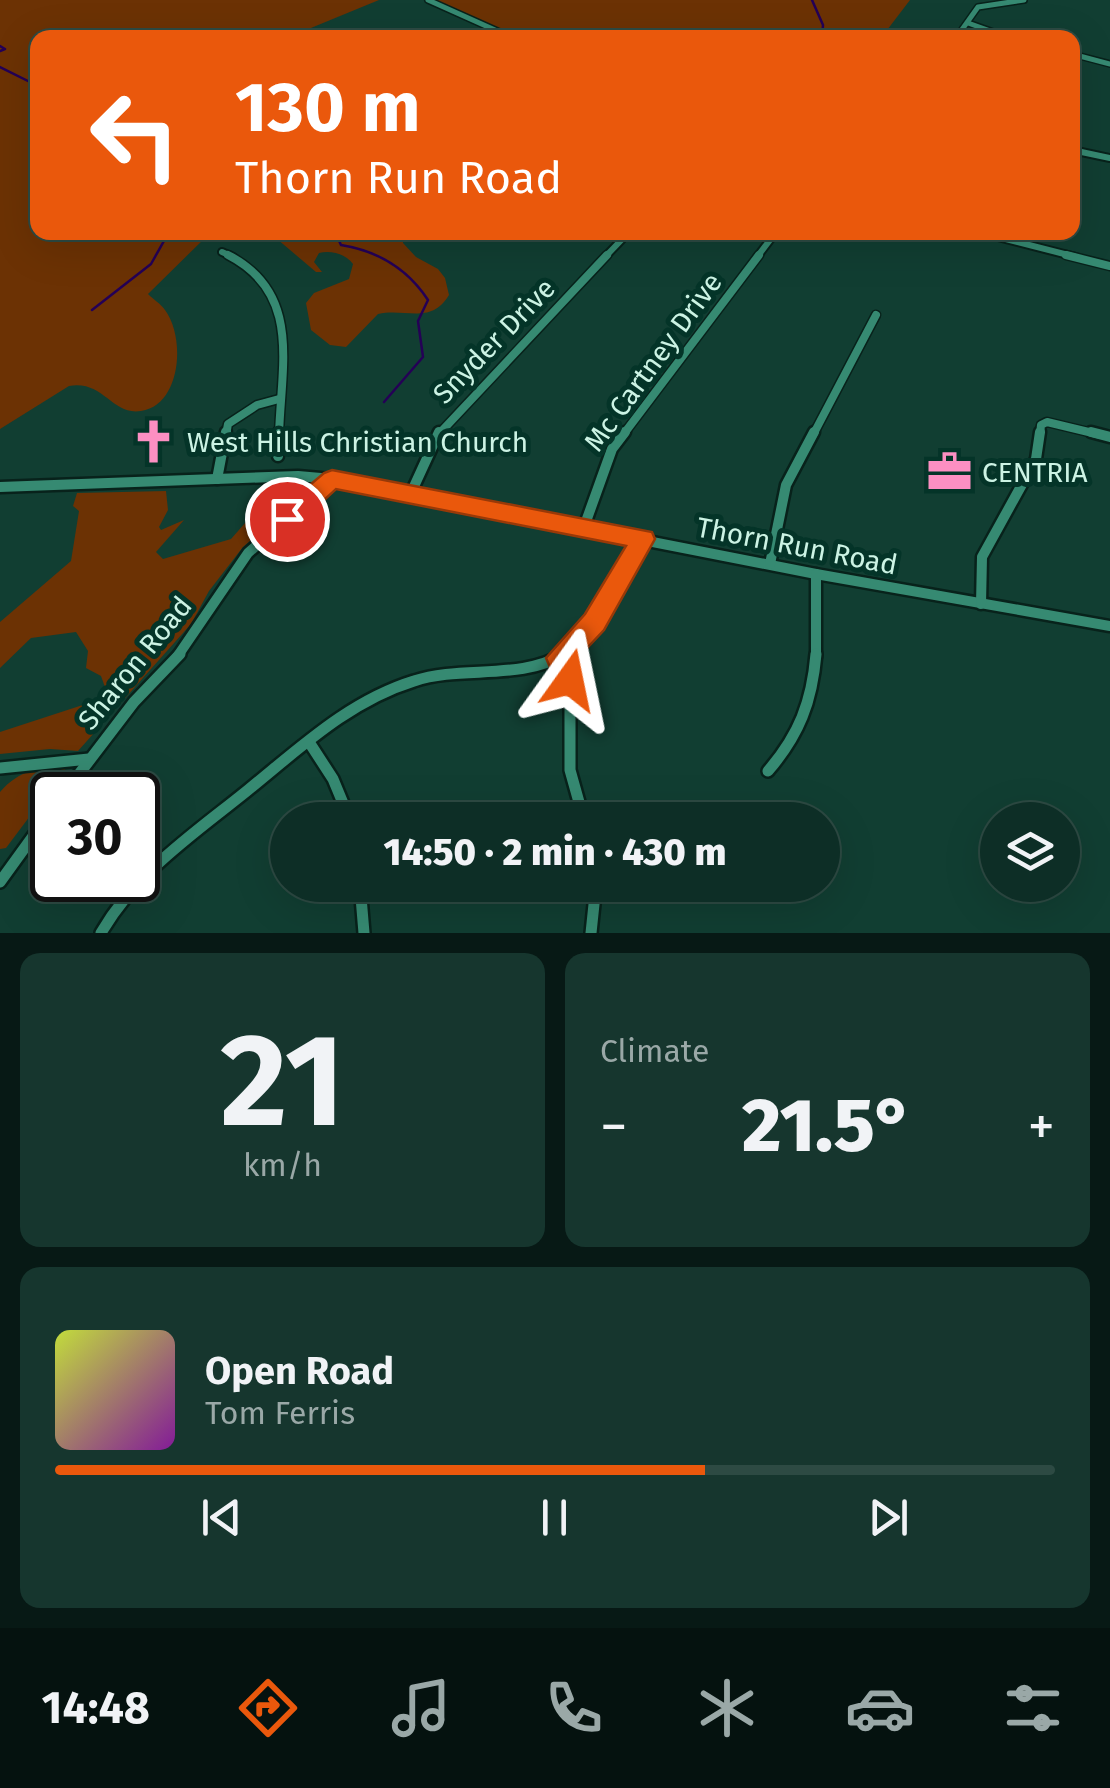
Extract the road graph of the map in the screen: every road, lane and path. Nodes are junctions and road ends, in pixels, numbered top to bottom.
1 (428, 0) edge
2 (1024, 0) edge
3 (998, 2) edge
4 (968, 23) junction
5 (495, 30) edge
6 (964, 30) edge
7 (983, 30) edge
8 (1080, 56) edge
9 (1110, 64) edge
10 (1080, 150) edge
11 (1110, 158) edge
12 (622, 240) edge
13 (770, 240) edge
14 (1009, 240) edge
15 (222, 252) dead end
16 (1110, 266) edge
17 (876, 315) dead end
18 (279, 399) junction
19 (1110, 437) edge
20 (278, 456) dead end
21 (217, 479) junction
22 (332, 479) junction
23 (0, 488) edge
24 (411, 493) junction
25 (584, 527) junction
26 (643, 539) junction
27 (770, 564) junction
28 (816, 574) junction
29 (981, 604) junction
30 (1110, 626) edge
31 (560, 658) junction
32 (309, 742) junction
33 (89, 759) junction
34 (0, 768) edge
35 (768, 771) dead end
36 (80, 772) edge
37 (343, 802) edge
38 (579, 802) edge
39 (30, 840) edge
40 (0, 882) edge
41 (361, 902) edge
42 (594, 902) edge
43 (101, 933) edge
44 (364, 933) edge
45 (591, 933) edge

1 - 5 street
2 - 3 street
3 - 4 street
4 - 6 street
4 - 7 street
8 - 9 street
10 - 11 street
12 - 24 street, Snyder Drive
13 - 25 street, Mc Cartney Drive
14 - 16 street
15 - 18 street
17 - 27 street
18 - 20 street
18 - 21 street
19 - 29 street
21 - 22 street, Thorn Run Road
21 - 23 street, Thorn Run Road
22 - 24 street, Thorn Run Road
22 - 33 street, Sharon Road
24 - 25 street, Thorn Run Road
25 - 26 street, Thorn Run Road
26 - 27 street, Thorn Run Road
26 - 31 street
27 - 28 street, Thorn Run Road
28 - 29 street, Thorn Run Road
28 - 35 street
29 - 30 street, Thorn Run Road
31 - 32 street
31 - 38 street
32 - 37 street
32 - 43 street
33 - 34 street
33 - 36 street, Sharon Road
39 - 40 street
41 - 44 street
42 - 45 street

